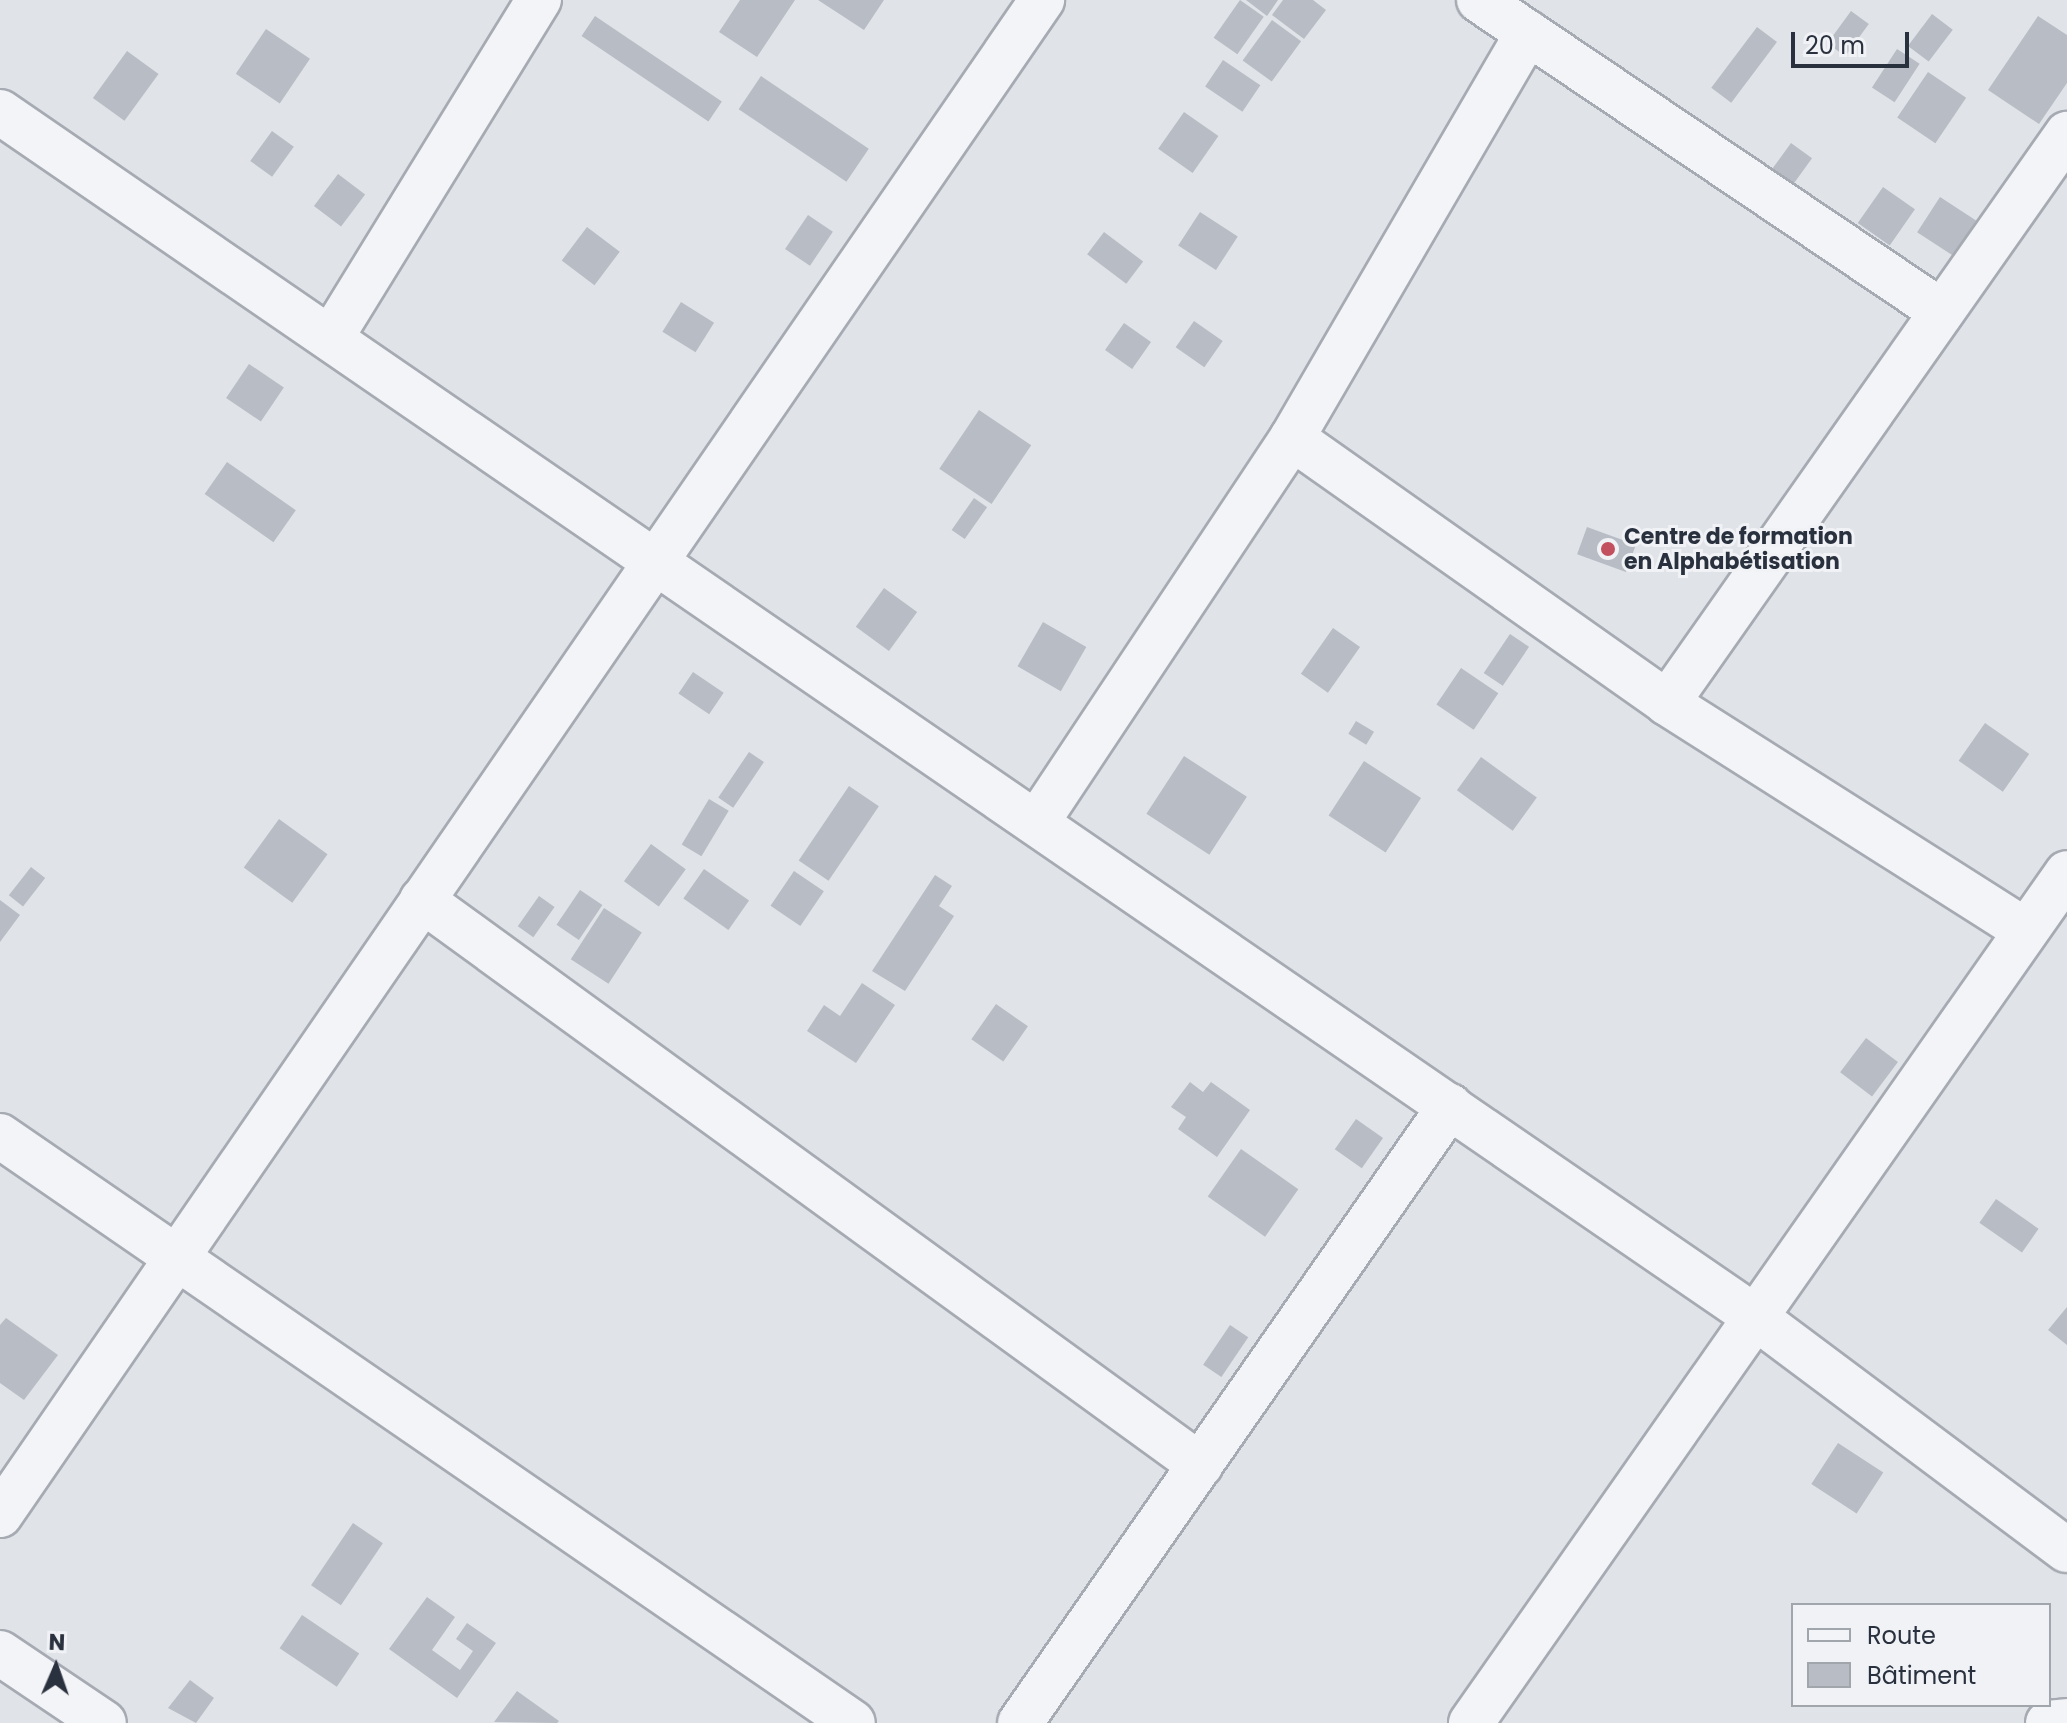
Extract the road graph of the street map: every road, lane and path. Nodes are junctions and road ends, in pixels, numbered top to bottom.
1 (539, 0) edge
2 (1042, 0) edge
3 (1479, 0) edge
4 (1528, 33) junction
5 (0, 112) edge
6 (2067, 134) edge
7 (1942, 312) junction
8 (332, 336) junction
9 (1292, 438) junction
10 (657, 560) junction
11 (1667, 703) junction
12 (1037, 822) junction
13 (2067, 873) edge
14 (422, 900) junction
15 (2026, 931) junction
16 (1450, 1106) junction
17 (0, 1136) edge
18 (177, 1258) junction
19 (1755, 1317) junction
20 (1200, 1465) junction
21 (0, 1515) edge
22 (2067, 1550) edge
23 (0, 1653) edge
24 (2067, 1721) edge
25 (104, 1723) edge
26 (853, 1723) edge
27 (1020, 1723) edge
28 (1471, 1723) edge
29 (2048, 1723) edge

1 - 8 street
2 - 10 street
3 - 4 street
4 - 7 street
4 - 9 street
5 - 8 street
6 - 7 street
7 - 11 street
8 - 10 street
9 - 11 street
9 - 12 street
10 - 12 street
10 - 14 street
11 - 15 street
12 - 16 street
13 - 15 street
14 - 18 street
14 - 20 street
15 - 19 street
16 - 19 street
16 - 20 street
17 - 18 street
18 - 21 street
18 - 26 street
19 - 22 street
19 - 28 street
20 - 27 street
23 - 25 street
24 - 29 street

